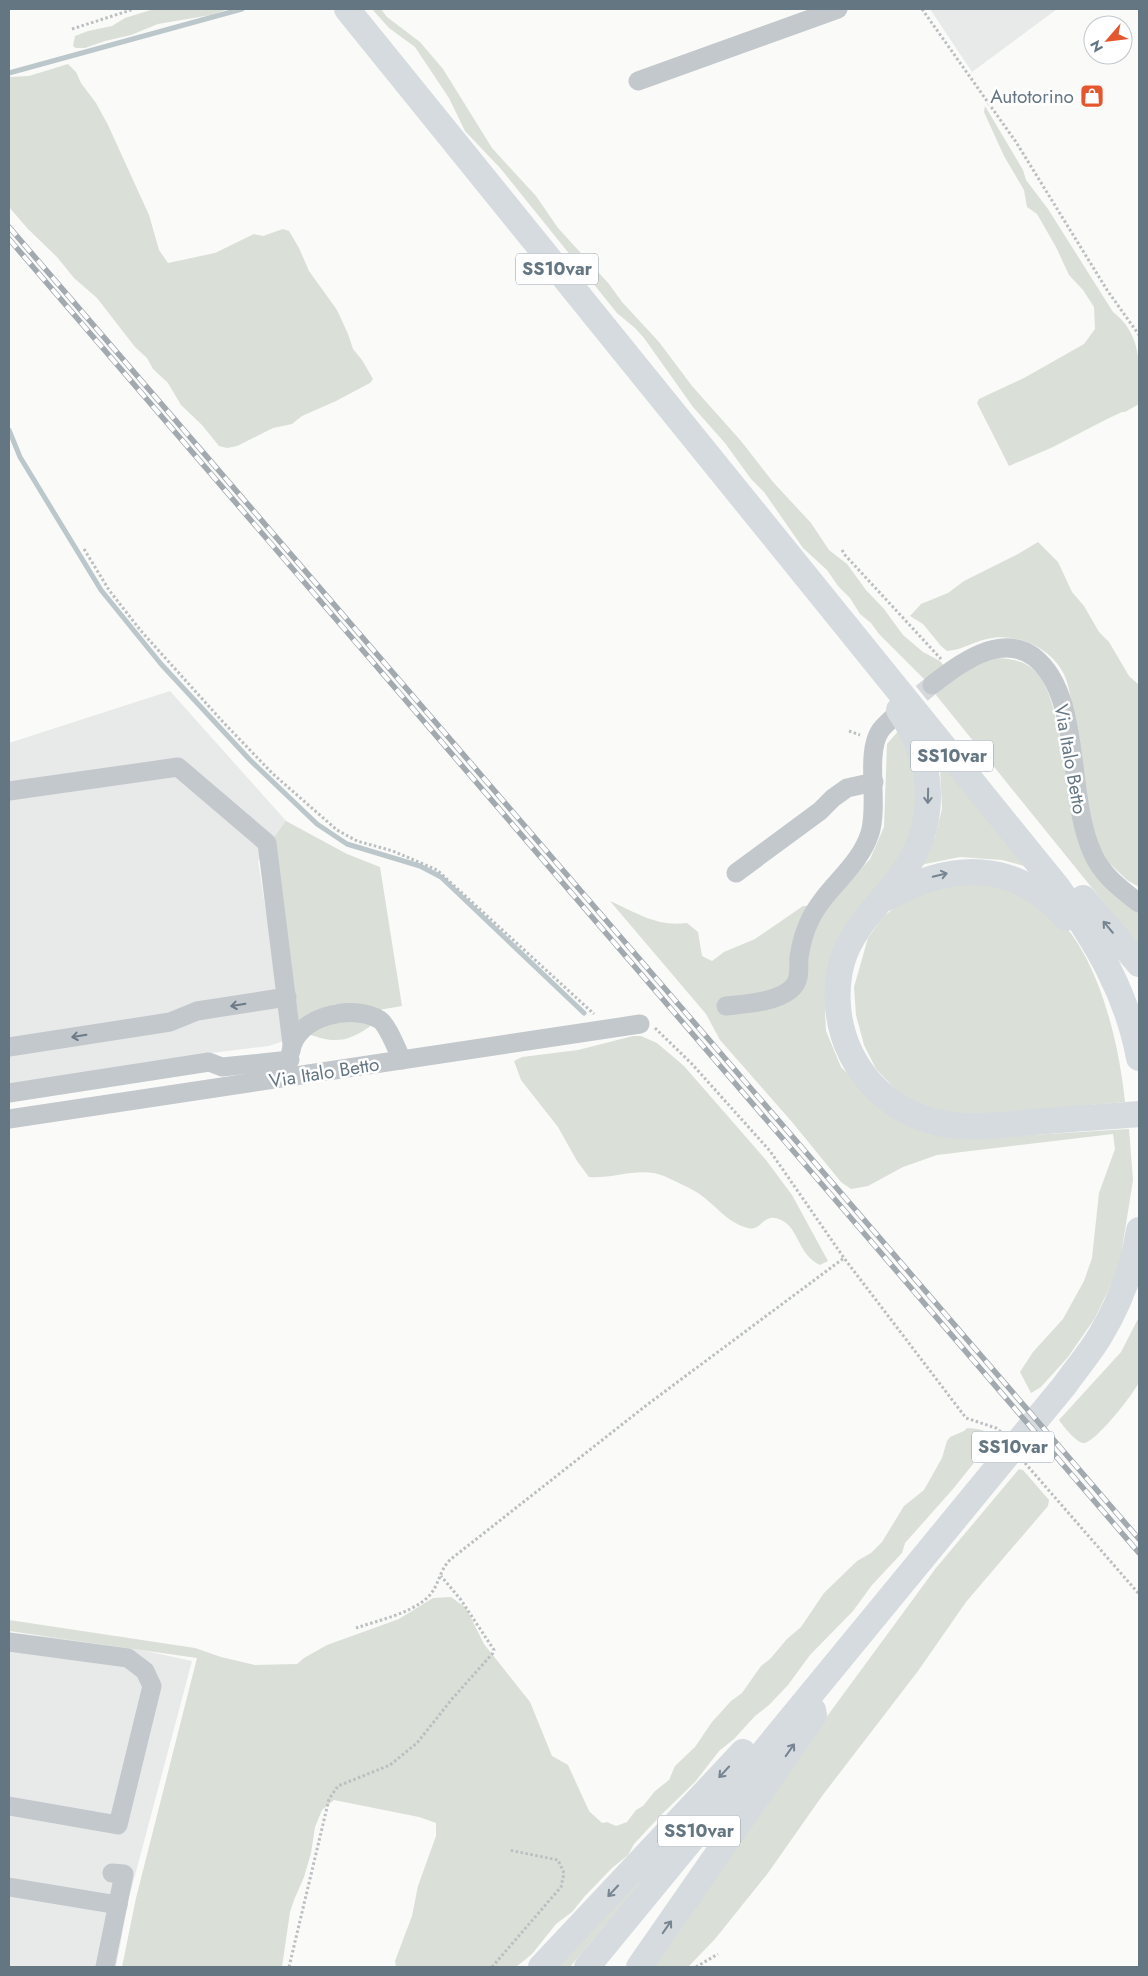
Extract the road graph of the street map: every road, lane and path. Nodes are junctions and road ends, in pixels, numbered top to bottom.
1 (134, 9) edge
2 (347, 9) edge
3 (838, 9) edge
4 (922, 9) edge
5 (72, 30) dead end
6 (638, 82) dead end
7 (1139, 335) edge
8 (84, 549) dead end
9 (842, 550) dead end
10 (871, 658) junction
11 (952, 670) junction
12 (932, 685) tunnel mouth
13 (896, 714) tunnel mouth
14 (874, 782) junction
15 (9, 790) edge
16 (1031, 854) junction
17 (736, 873) dead end
18 (880, 902) junction
19 (1139, 903) edge
20 (1139, 964) edge
21 (287, 997) junction
22 (726, 1006) dead end
23 (1128, 1012) junction
24 (640, 1024) joint
25 (602, 1030) junction
26 (9, 1047) edge
27 (1139, 1058) edge
28 (290, 1060) junction
29 (402, 1060) junction
30 (9, 1093) edge
31 (1139, 1114) edge
32 (9, 1119) edge
33 (1139, 1230) edge
34 (844, 1258) junction
35 (1131, 1288) edge
36 (1003, 1434) dead end
37 (1020, 1456) dead end
38 (441, 1576) junction
39 (1139, 1594) edge
40 (356, 1628) dead end
41 (9, 1642) edge
42 (811, 1694) junction
43 (9, 1806) edge
44 (509, 1850) dead end
45 (112, 1873) dead end
46 (9, 1887) edge
47 (118, 1905) junction
48 (718, 1954) dead end
49 (105, 1967) edge
50 (289, 1967) edge
51 (492, 1967) edge
52 (541, 1967) edge
53 (587, 1967) edge
54 (640, 1967) edge
55 (696, 1967) edge

1 - 5 path
2 - 10 highway, SS10var
3 - 6 street
4 - 7 path
8 - 25 path
9 - 11 path
10 - 16 highway, SS10var
10 -> 18 highway
11 - 12 street, Via Italo Betto
11 - 19 street, Via Italo Betto
13 - 14 street
14 - 17 street
14 - 22 street
15 - 21 street
20 -> 16 highway
16 - 23 highway, SS10var
18 -> 23 highway
18 - 31 highway
21 -> 26 street
21 - 28 street
23 - 27 highway, SS10var
24 - 25 street, Via Italo Betto
24 - 34 path
25 - 29 street, Via Italo Betto
28 - 29 street, Via Italo Betto
28 - 29 street
28 - 30 street
28 - 32 street, Via Italo Betto
33 - 35 highway, SS10var
34 - 36 path
34 - 38 path
35 - 42 highway, SS10var
37 - 39 path
38 - 40 path
38 - 50 path
41 - 43 street
42 -> 52 highway
42 - 53 highway, SS10var
54 -> 42 highway
44 - 51 path
45 - 47 street
46 - 47 street
47 - 49 street
48 - 55 path

